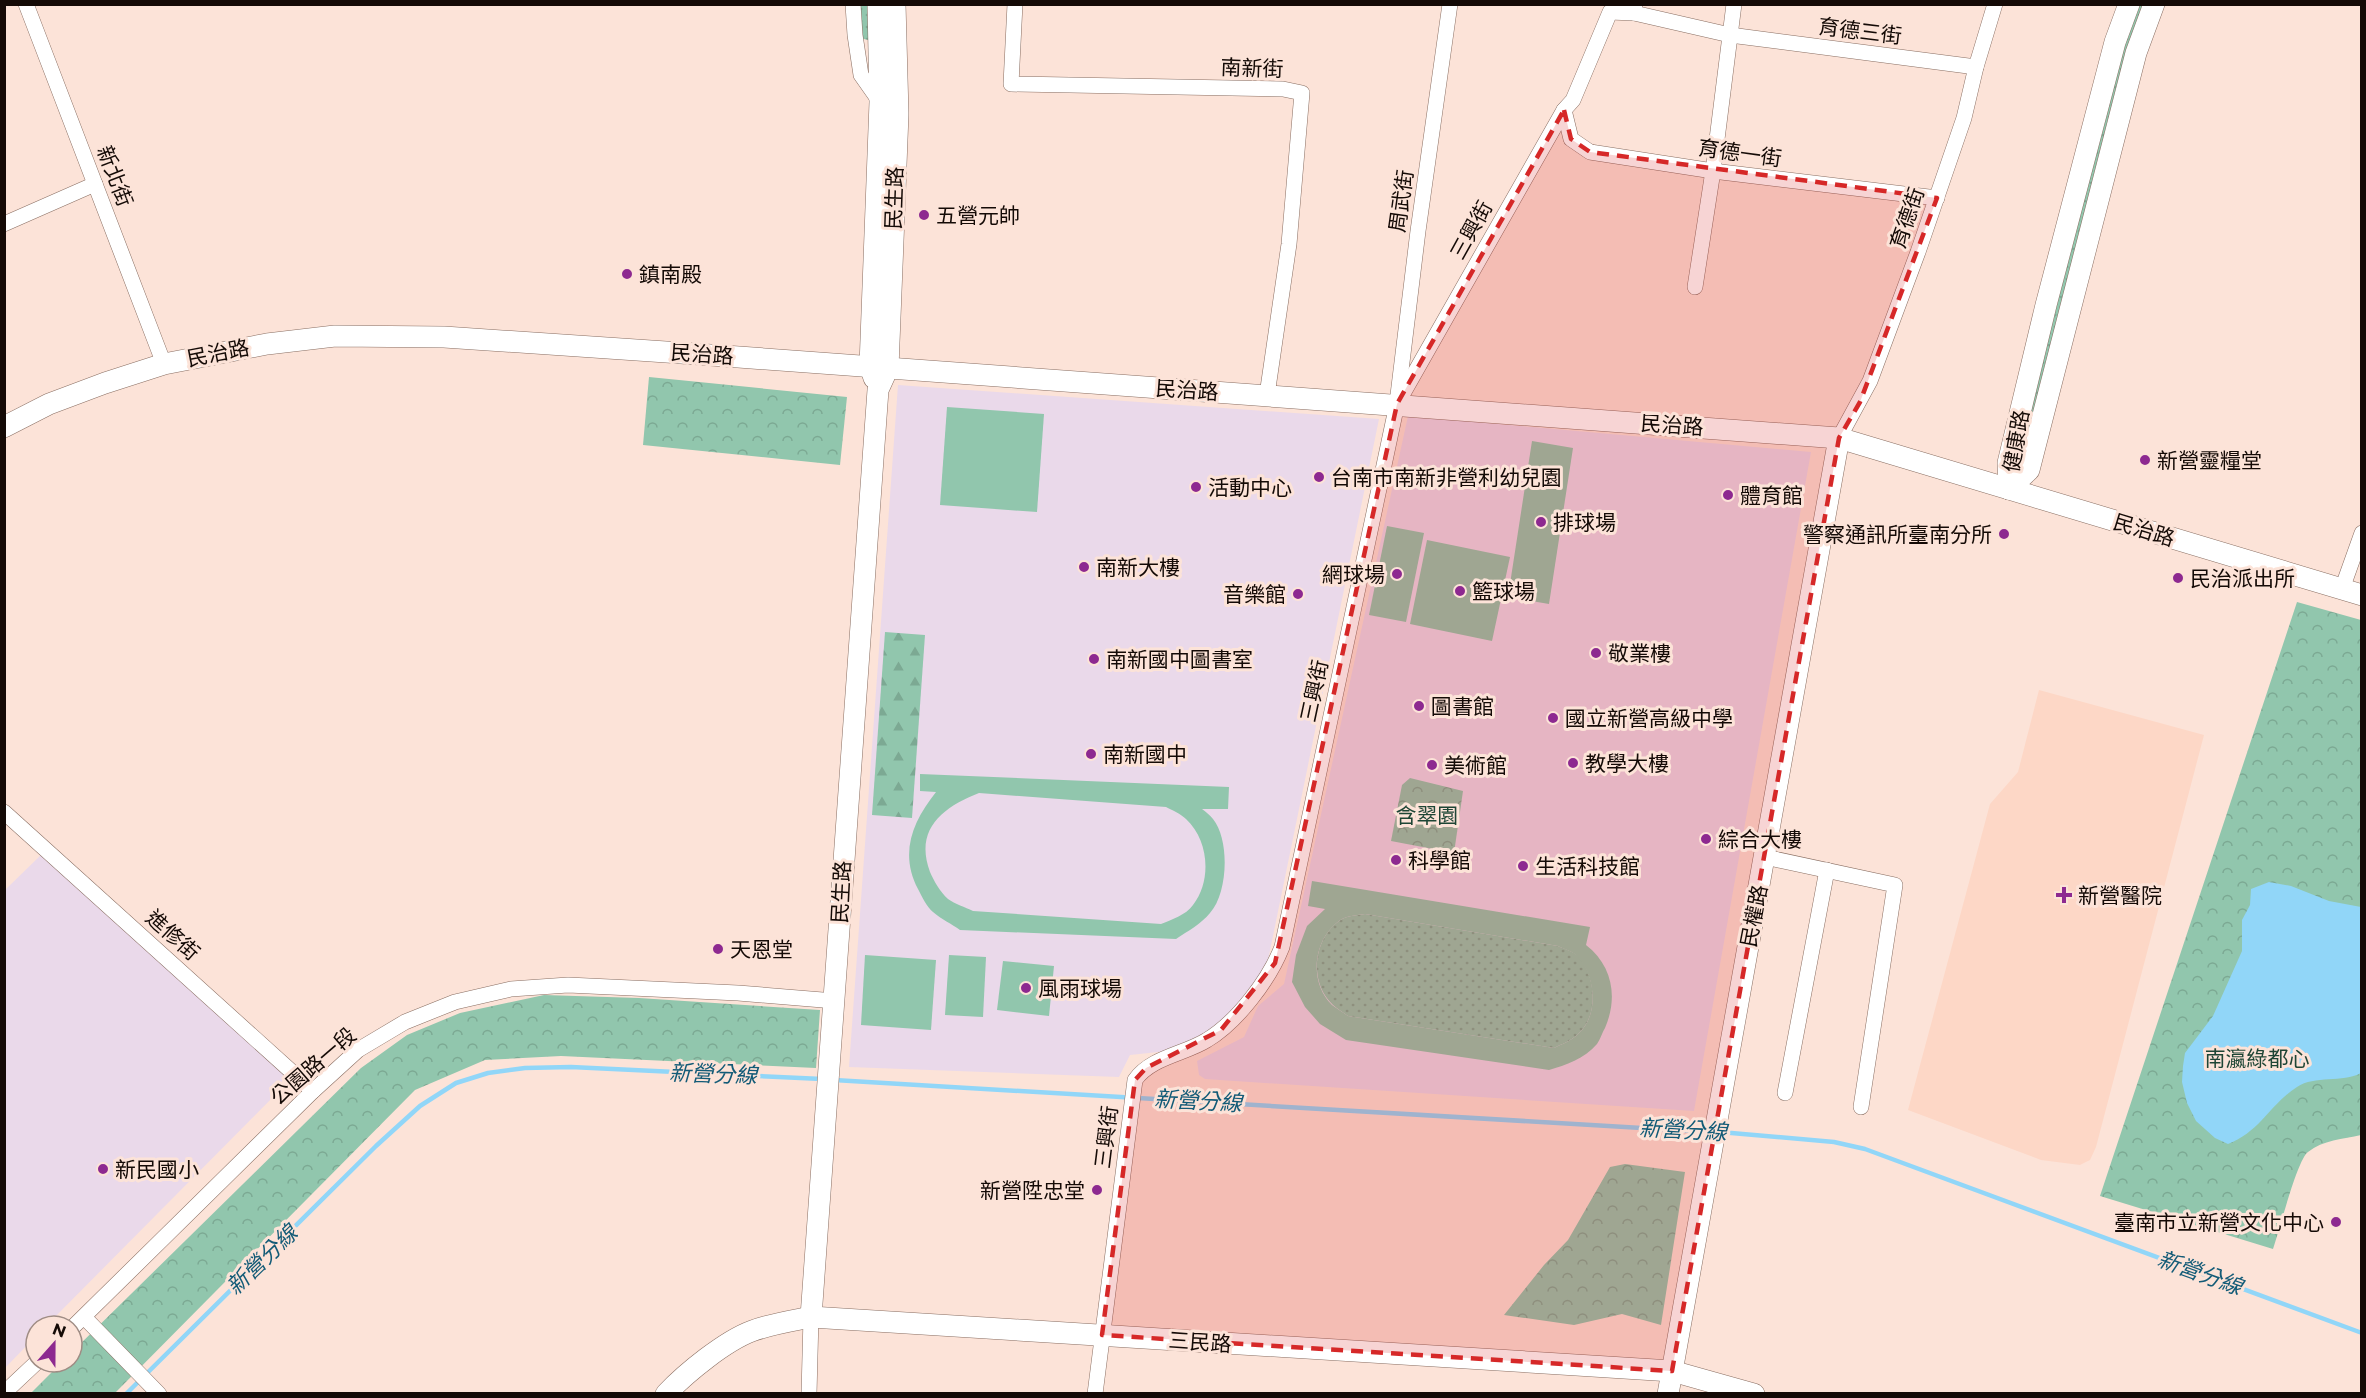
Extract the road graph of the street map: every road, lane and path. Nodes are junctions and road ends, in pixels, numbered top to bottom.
1 (26, 4) edge
2 (853, 4) edge
3 (878, 4) edge
4 (895, 4) edge
5 (1015, 4) edge
6 (1450, 4) edge
7 (1734, 4) edge
8 (1995, 4) edge
9 (2129, 4) edge
10 (2154, 4) edge
11 (1634, 9) edge
12 (1730, 35) junction
13 (1976, 67) junction
14 (880, 102) junction
15 (1564, 110) junction
16 (1713, 171) junction
17 (95, 184) junction
18 (1937, 198) junction
19 (4, 224) edge
20 (1695, 287) dead end
21 (164, 364) junction
22 (879, 367) junction
23 (1267, 395) junction
24 (1397, 404) junction
25 (4, 427) edge
26 (1839, 438) junction
27 (2010, 489) junction
28 (2361, 533) edge
29 (2352, 592) edge
30 (4, 812) edge
31 (1765, 856) junction
32 (1827, 870) junction
33 (836, 1001) junction
34 (313, 1090) junction
35 (1785, 1093) dead end
36 (1861, 1107) dead end
37 (84, 1317) joint
38 (811, 1317) junction
39 (1102, 1335) junction
40 (1672, 1371) junction
41 (25, 1374) edge
42 (159, 1393) edge
43 (4, 1394) edge
44 (666, 1394) edge
45 (808, 1394) edge
46 (1095, 1394) edge
47 (1668, 1394) edge
48 (1754, 1394) edge

1 - 17 street, 新北街
2 - 14 street
3 - 14 street, 民生路
4 - 22 street, 民生路
5 - 23 street, 南新街
6 - 24 street, 周武街
7 - 12 street
8 - 13 street, 育德街
9 - 27 street, 健康路
10 - 27 street, 健康路
11 - 12 street, 育德三街
11 - 15 street, 三興街
12 - 13 street, 育德三街
12 - 16 street
13 - 18 street, 育德街
14 - 22 street, 民生路
15 - 16 street, 育德一街
15 - 24 street, 三興街
16 - 18 street, 育德一街
16 - 20 street
17 - 19 street
17 - 21 street, 新北街
18 - 26 street, 育德街
21 - 22 street, 民治路
21 - 25 street, 民治路
22 - 23 street, 民治路
22 - 33 street, 民生路
23 - 24 street, 民治路
24 - 26 street, 民治路
24 - 39 street, 三興街
26 - 27 street, 民治路
26 - 31 street, 民權路
27 - 29 street, 民治路
28 - 29 street
30 - 34 street, 進修街
31 - 32 street
31 - 40 street, 民權路
32 - 35 street
32 - 36 street
33 - 34 street, 公園路一段
33 - 38 street, 民生路
34 - 37 street, 公園路一段
37 - 42 street
38 - 39 street, 三民路
38 - 44 street, 三民路
38 - 45 street, 民生路
39 - 40 street, 三民路
39 - 46 street, 三興街
40 - 47 street, 民權路
40 - 48 street, 三民路
41 - 43 street

